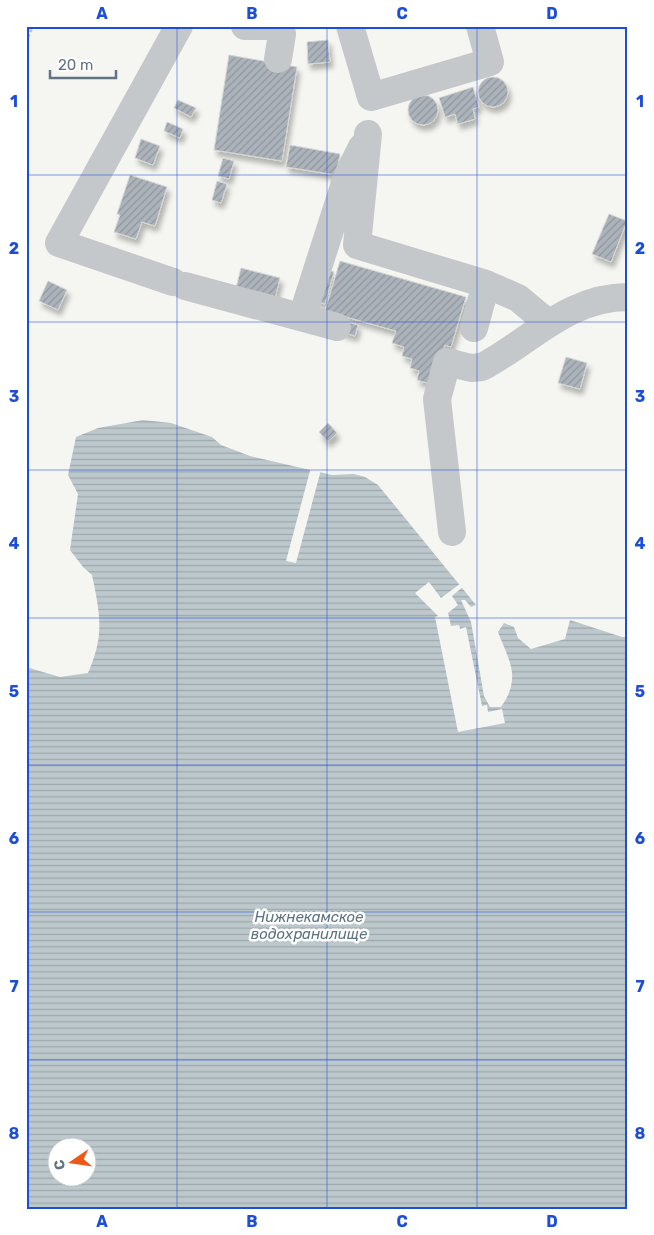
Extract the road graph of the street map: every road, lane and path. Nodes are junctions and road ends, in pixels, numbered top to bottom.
1 (33, 26) edge
2 (262, 26) edge
3 (350, 26) edge
4 (480, 26) edge
5 (175, 36) edge
6 (26, 41) edge
7 (278, 58) dead end
8 (371, 97) junction
9 (368, 134) junction
10 (486, 284) junction
11 (628, 297) edge
12 (302, 317) junction
13 (548, 323) junction
14 (337, 327) dead end
15 (474, 328) dead end
16 (452, 532) dead end

1 - 6 path
2 - 7 street
3 - 8 street
4 - 8 street
5 - 12 street
8 - 9 street
9 - 10 street
9 - 12 street
10 - 13 street
10 - 15 street
11 - 13 street
12 - 14 street
13 - 16 street

